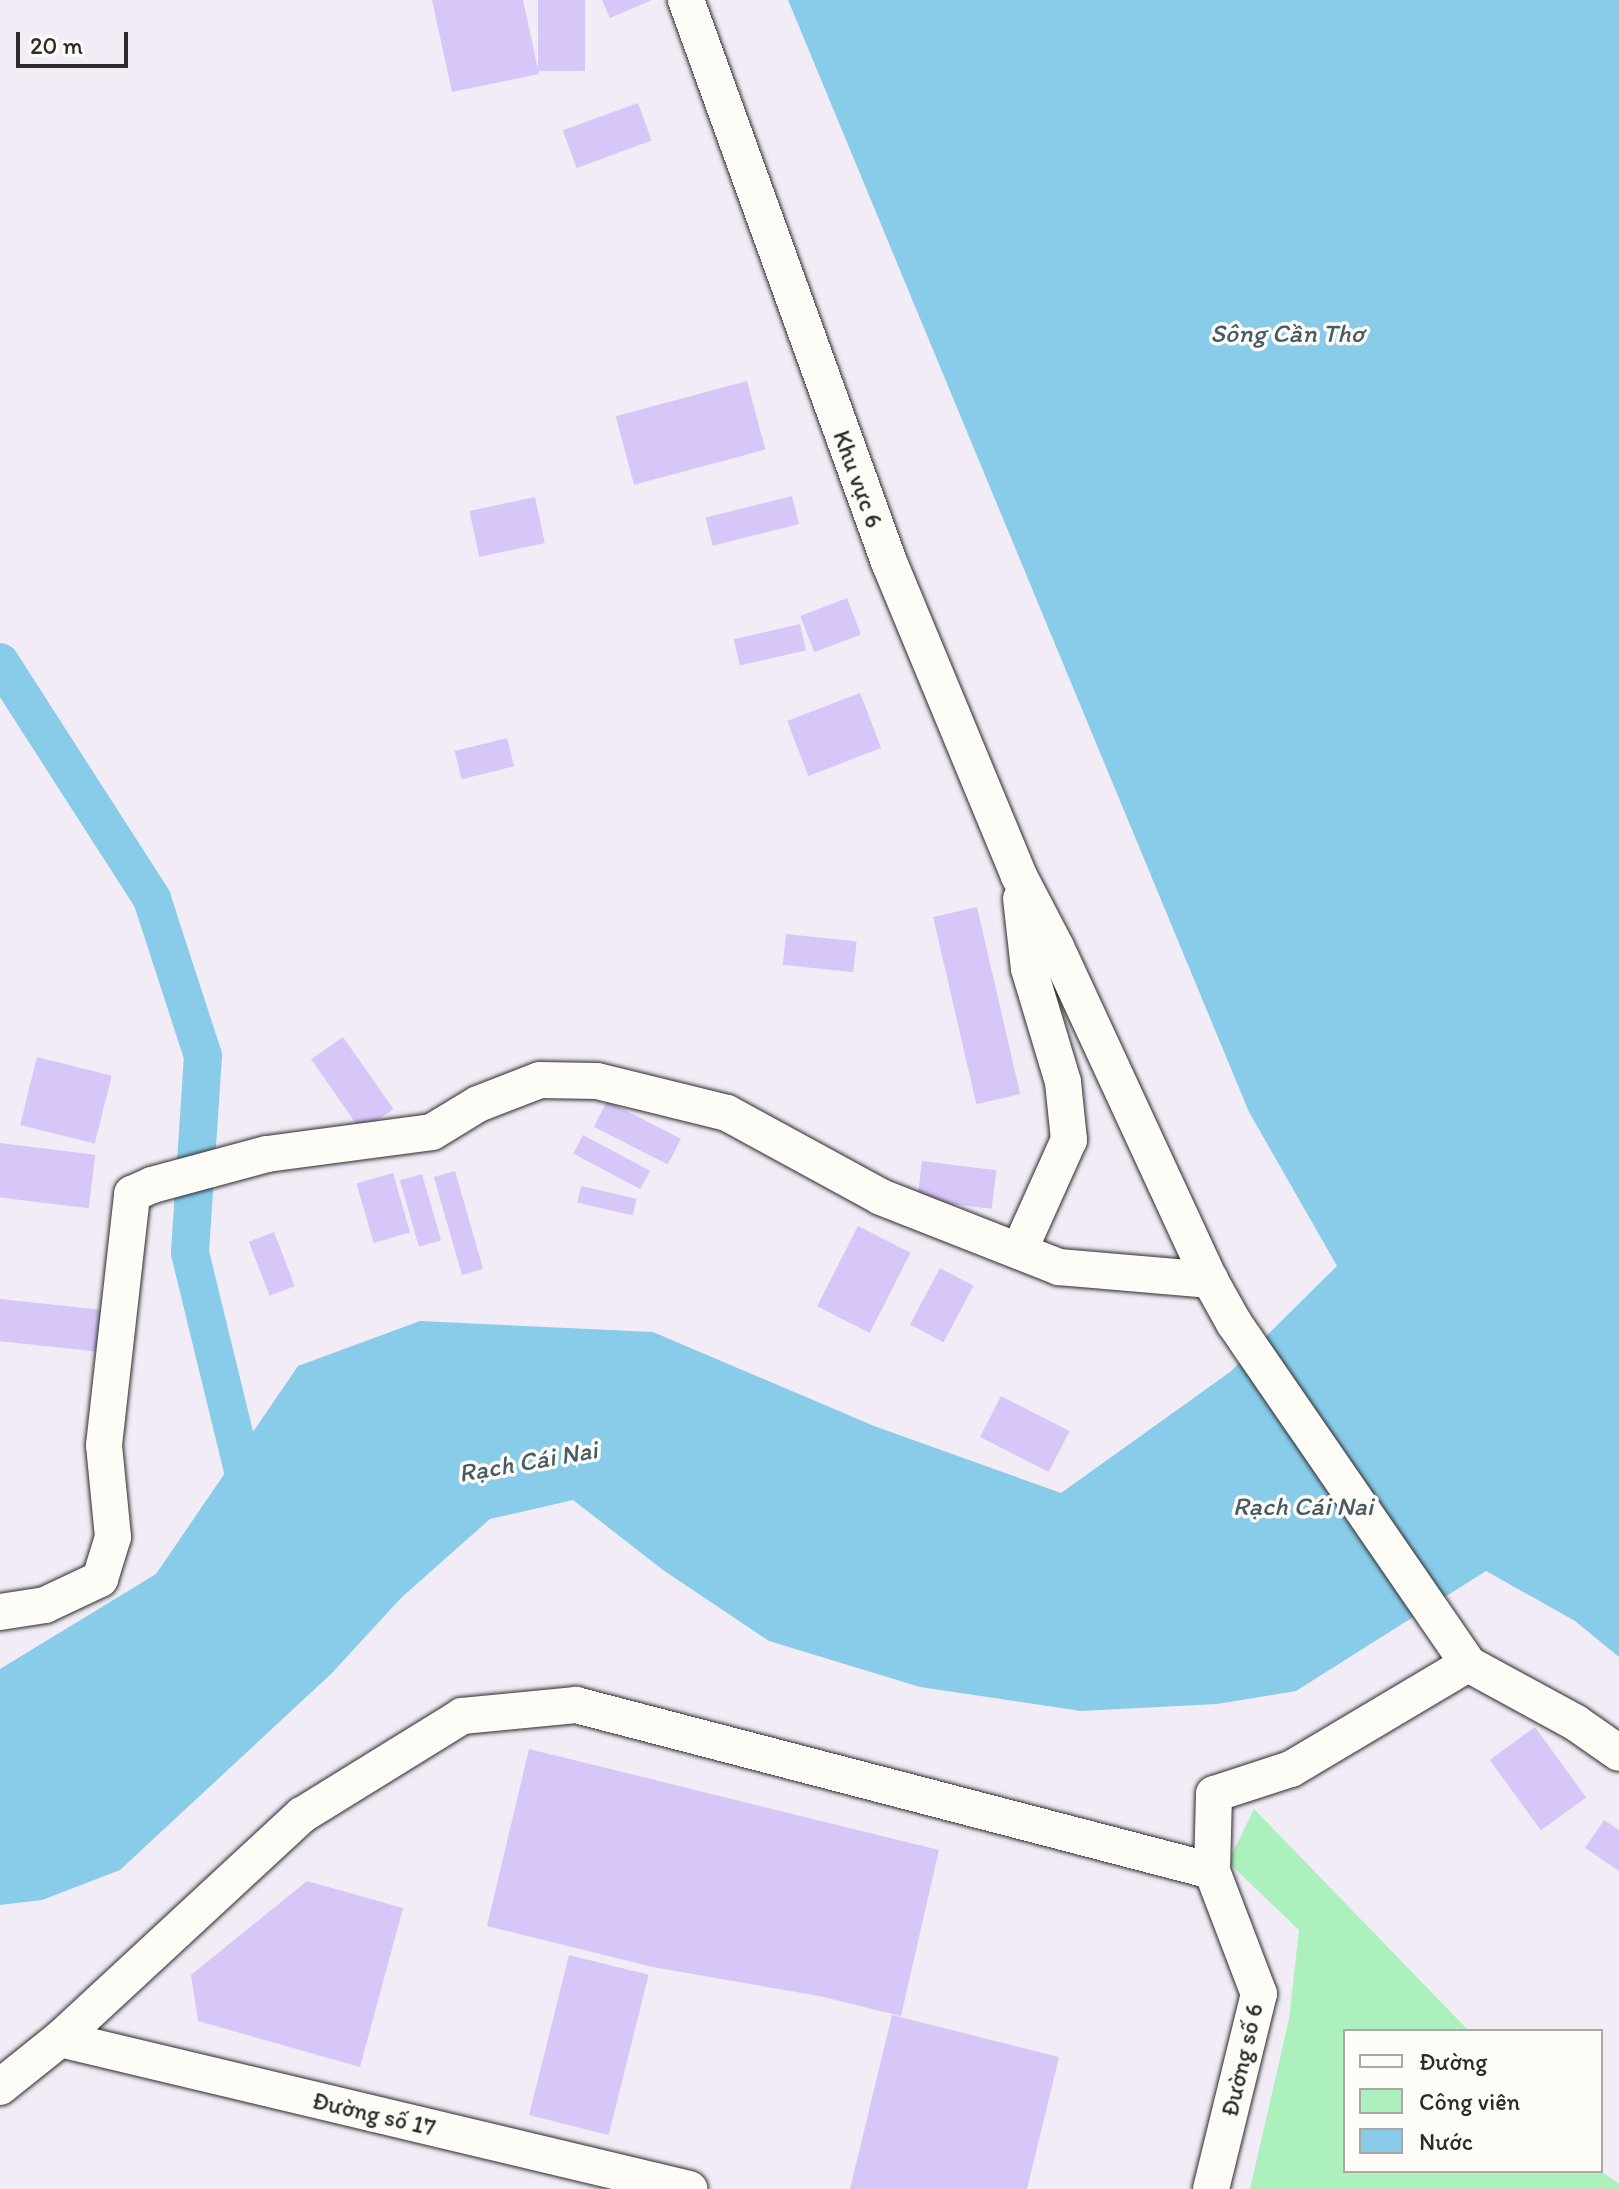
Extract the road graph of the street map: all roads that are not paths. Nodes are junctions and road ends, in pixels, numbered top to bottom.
1 (686, 0) edge
2 (1019, 876) junction
3 (1019, 1251) junction
4 (1210, 1280) junction
5 (0, 1612) edge
6 (1468, 1664) junction
7 (1619, 1753) edge
8 (1212, 1871) junction
9 (60, 2039) junction
10 (0, 2087) edge
11 (689, 2189) edge
12 (1211, 2189) edge

1 - 2 street, Khu vực 6
2 - 3 street
2 - 4 street, Khu vực 6
3 - 4 street
3 - 5 street
4 - 6 street, Khu vực 6
6 - 7 street
6 - 8 street, Đường số 6
8 - 9 street
8 - 12 street, Đường số 6
9 - 10 street
9 - 11 street, Đường số 17

